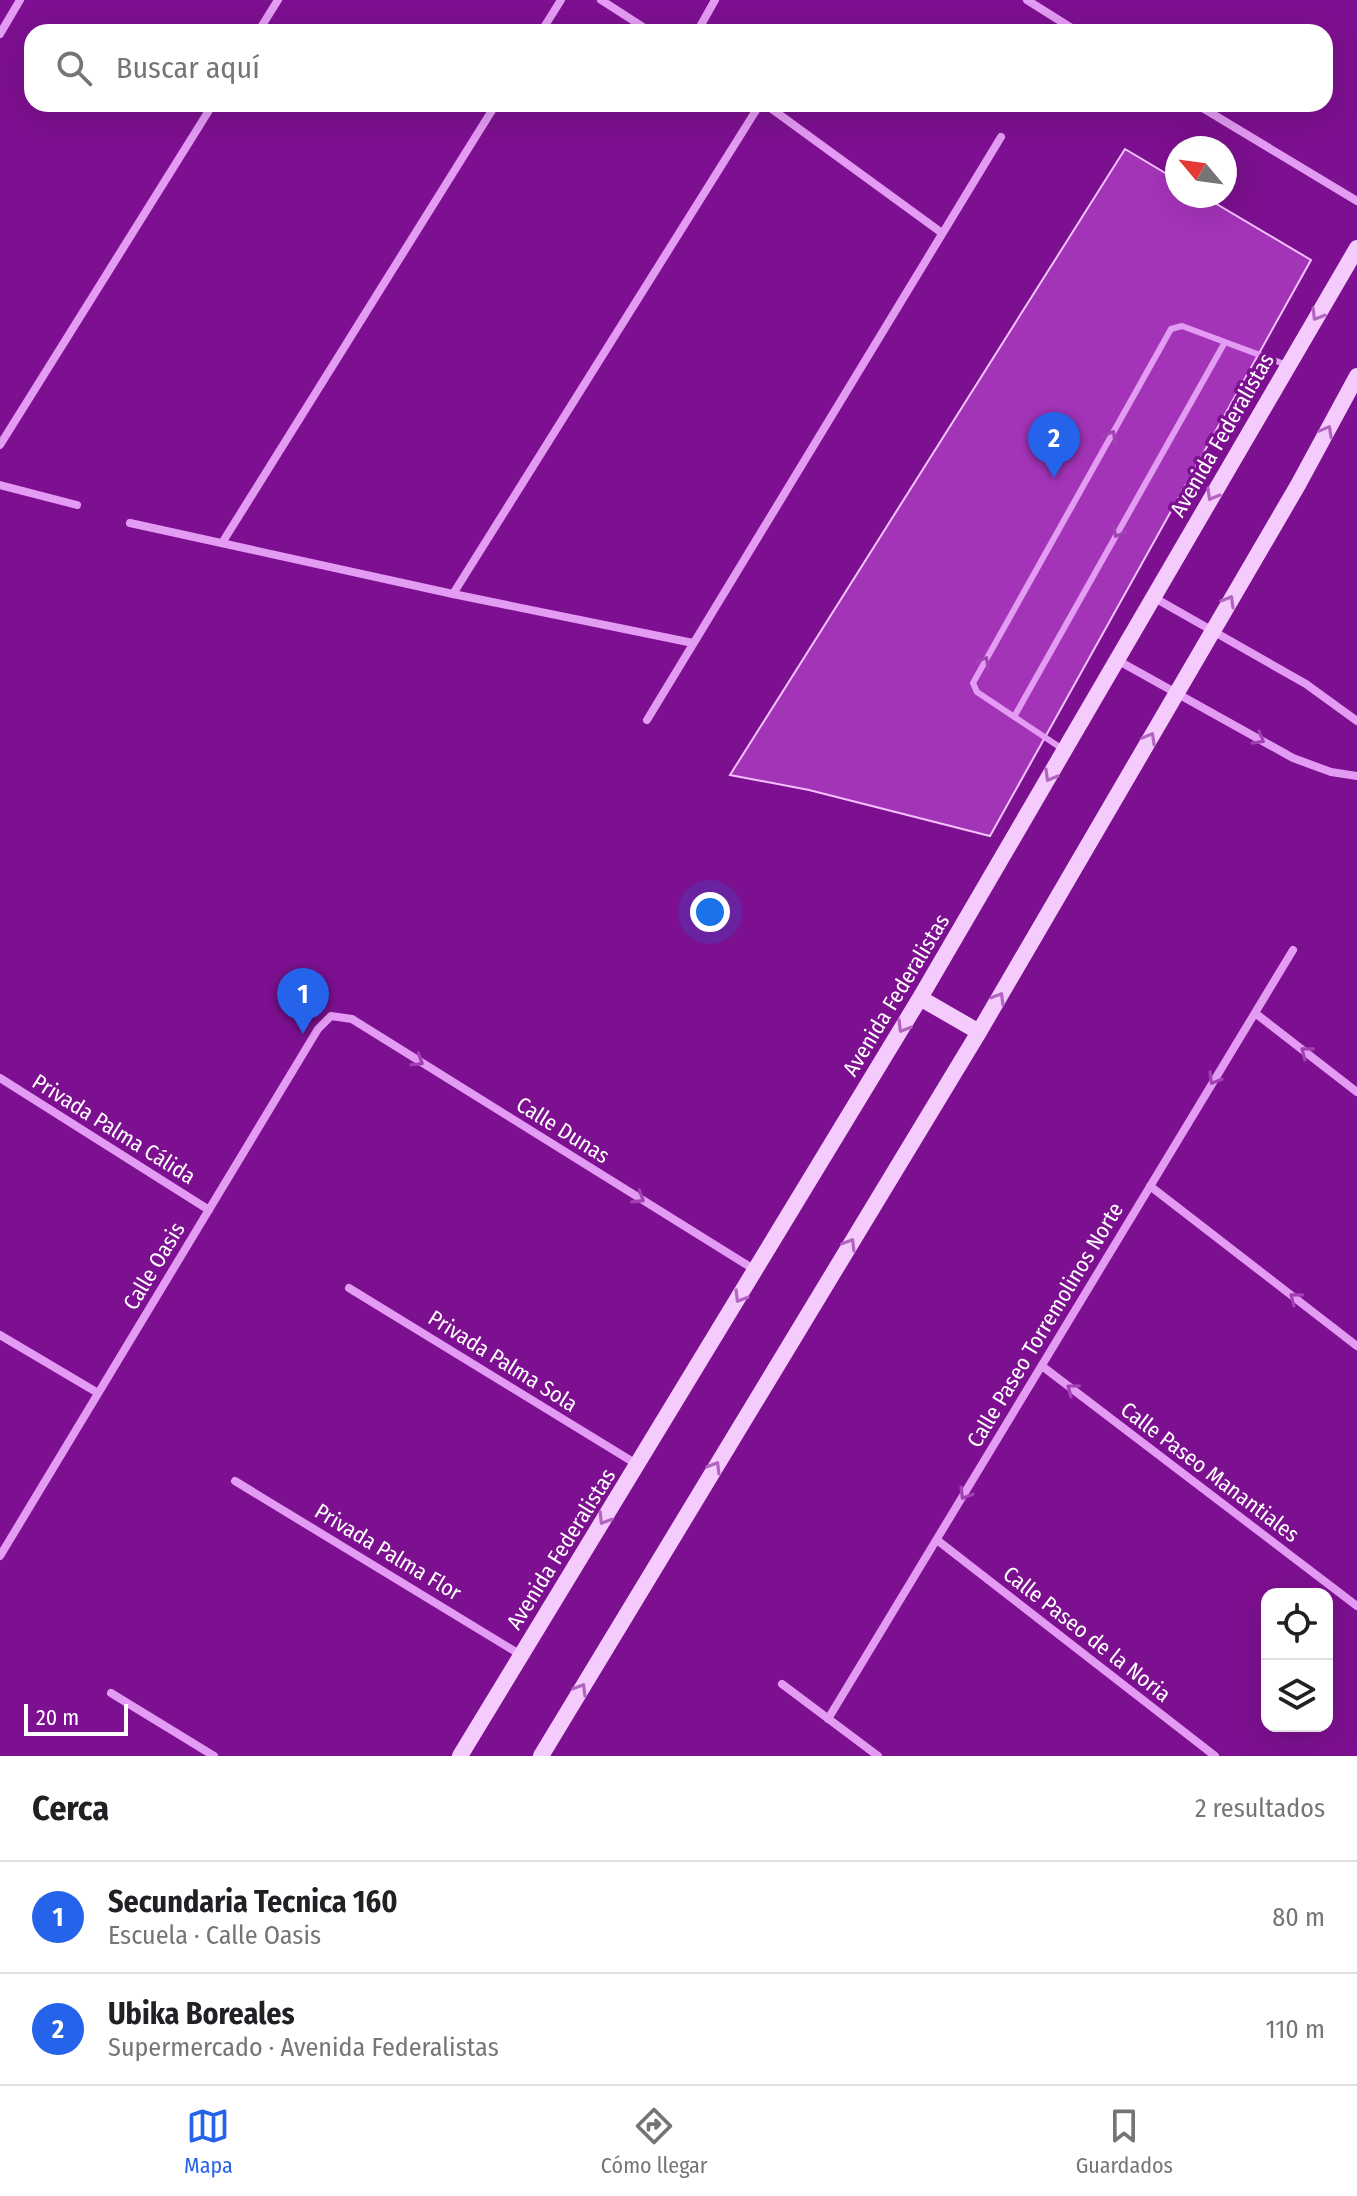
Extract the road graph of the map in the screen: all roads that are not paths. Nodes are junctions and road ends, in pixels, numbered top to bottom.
1 (20, 0) edge
2 (278, 0) edge
3 (561, 0) edge
4 (601, 0) edge
5 (1027, 0) edge
6 (716, 1) edge
7 (263, 24) edge
8 (546, 24) edge
9 (638, 24) edge
10 (702, 24) edge
11 (1065, 24) edge
12 (0, 34) edge
13 (208, 112) edge
14 (491, 112) edge
15 (757, 112) edge
16 (773, 112) edge
17 (1209, 112) edge
18 (1001, 137) dead end
19 (1357, 201) edge
20 (942, 233) junction
21 (1357, 248) edge
22 (1225, 342) junction
23 (1287, 365) junction
24 (1357, 376) edge
25 (0, 445) edge
26 (0, 485) edge
27 (77, 505) dead end
28 (130, 523) dead end
29 (222, 543) junction
30 (453, 594) junction
31 (1153, 596) junction
32 (1212, 631) junction
33 (693, 643) junction
34 (1116, 659) junction
35 (1176, 693) junction
36 (1014, 717) junction
37 (647, 720) dead end
38 (1357, 721) edge
39 (1064, 750) junction
40 (1357, 776) edge
41 (1293, 950) dead end
42 (920, 998) junction
43 (1255, 1013) junction
44 (352, 1019) joint
45 (979, 1032) junction
46 (0, 1078) edge
47 (1357, 1092) edge
48 (1150, 1186) junction
49 (209, 1210) junction
50 (756, 1271) junction
51 (349, 1288) dead end
52 (0, 1335) edge
53 (1357, 1346) edge
54 (1042, 1366) junction
55 (98, 1393) junction
56 (638, 1466) junction
57 (235, 1481) dead end
58 (937, 1540) junction
59 (0, 1556) edge
60 (1357, 1606) edge
61 (521, 1655) junction
62 (782, 1684) dead end
63 (111, 1693) dead end
64 (828, 1719) junction
65 (214, 1756) edge
66 (460, 1756) edge
67 (541, 1756) edge
68 (878, 1756) edge
69 (1215, 1756) edge

1 - 12 street
2 - 7 street
3 - 8 street
4 - 9 street
5 - 11 street
6 - 10 street
13 - 25 street
14 - 29 street
15 - 30 street
16 - 20 street
17 - 19 street
18 - 20 street
20 - 33 street
21 -> 23 street, Avenida Federalistas
22 - 23 lane
22 -> 36 lane
36 -> 22 lane
23 -> 31 street, Avenida Federalistas
32 -> 24 street
26 - 27 street
28 - 29 street
29 - 30 street
30 - 33 street
31 - 32 street
31 - 34 street, Avenida Federalistas
32 - 35 street
32 - 38 street
33 - 37 street
34 - 35 street
34 - 39 street, Avenida Federalistas
35 -> 40 street
45 -> 35 street
36 - 39 lane
39 -> 42 street, Avenida Federalistas
41 - 43 street, Calle Paseo Torremolinos Norte
42 - 45 street
42 -> 50 street, Avenida Federalistas
47 -> 43 street
43 -> 48 street, Calle Paseo Torremolinos Norte
44 - 49 street, Calle Oasis
44 -> 50 street, Calle Dunas
67 -> 45 street
46 - 49 street, Privada Palma Cálida
53 -> 48 street
48 - 54 street, Calle Paseo Torremolinos Norte
49 - 55 street, Calle Oasis
50 -> 56 street, Avenida Federalistas
51 - 56 street, Privada Palma Sola
52 - 55 street
54 -> 58 street, Calle Paseo Torremolinos Norte
60 -> 54 street, Calle Paseo Manantiales
55 - 59 street, Calle Oasis
56 -> 61 street, Avenida Federalistas
57 - 61 street, Privada Palma Flor
58 - 64 street, Calle Paseo Torremolinos Norte
58 - 69 street, Calle Paseo de la Noria
61 - 66 street, Avenida Federalistas
62 - 64 street
63 - 65 street
64 - 68 street

